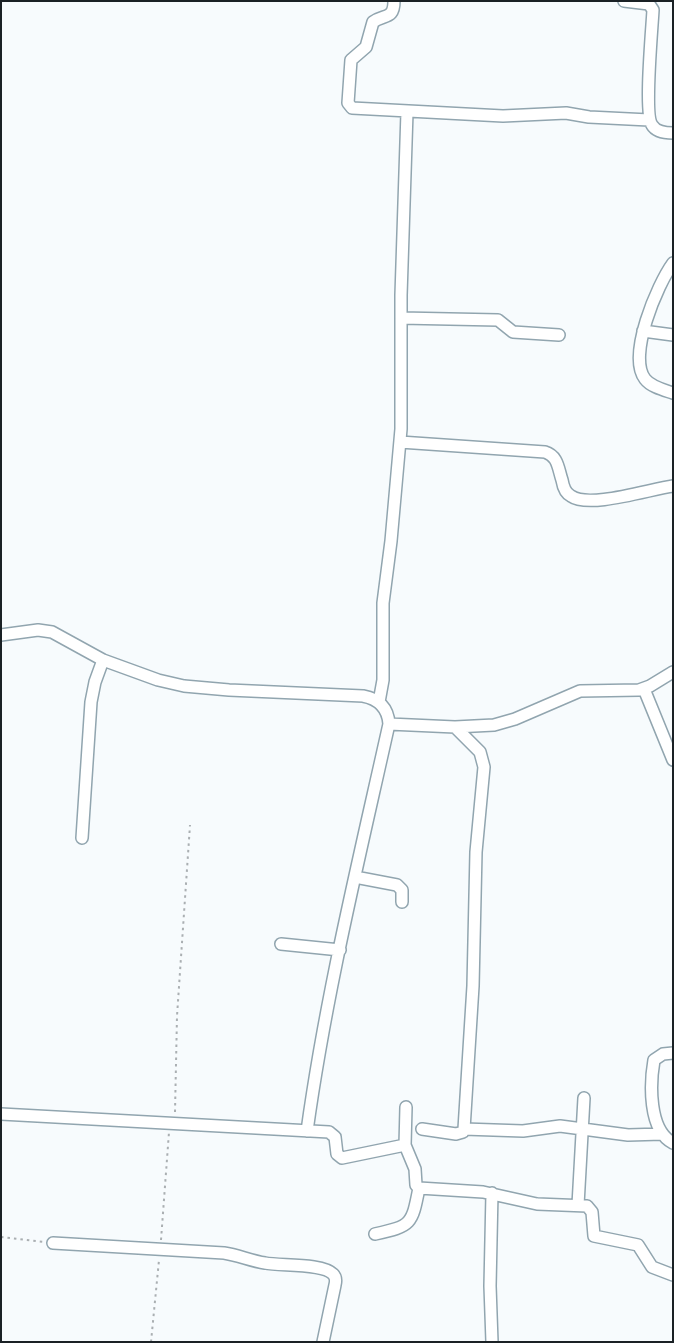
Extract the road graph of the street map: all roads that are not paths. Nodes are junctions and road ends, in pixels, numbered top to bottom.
1 (394, 1) edge
2 (624, 1) edge
3 (407, 112) junction
4 (649, 120) junction
5 (673, 133) edge
6 (673, 264) edge
7 (401, 318) junction
8 (643, 331) junction
9 (559, 335) dead end
10 (673, 335) edge
11 (673, 393) edge
12 (400, 442) junction
13 (673, 486) edge
14 (1, 635) edge
15 (103, 660) junction
16 (673, 672) edge
17 (644, 689) junction
18 (379, 702) junction
19 (389, 724) junction
20 (455, 726) junction
21 (673, 760) edge
22 (82, 838) dead end
23 (355, 877) junction
24 (402, 902) dead end
25 (281, 944) dead end
26 (340, 950) junction
27 (673, 1053) edge
28 (584, 1098) dead end
29 (406, 1107) dead end
30 (1, 1114) edge
31 (582, 1128) junction
32 (422, 1129) dead end
33 (464, 1129) junction
34 (307, 1131) junction
35 (662, 1134) junction
36 (673, 1143) edge
37 (404, 1145) junction
38 (419, 1188) junction
39 (492, 1193) junction
40 (578, 1205) junction
41 (375, 1234) dead end
42 (54, 1243) road end
43 (673, 1275) edge
44 (323, 1342) edge
45 (492, 1342) edge

1 - 3 street
2 - 4 street
3 - 4 street
3 - 7 street
4 - 5 street
6 - 8 street
7 - 9 street
7 - 12 street
8 - 10 street
8 - 11 street
12 - 13 street
12 - 18 street
14 - 15 street
15 - 18 street
15 - 22 street
16 - 17 street
17 - 20 street
17 - 21 street
18 - 19 street
19 - 20 street
19 - 23 street
20 - 33 street
23 - 24 street
23 - 26 street
25 - 26 street
26 - 34 street
27 - 35 street
28 - 31 street
29 - 37 street
30 - 34 street
31 - 33 street
31 - 35 street
31 - 40 street
32 - 33 street
34 - 37 street
35 - 36 street
37 - 38 street
38 - 39 street
38 - 41 street
39 - 40 street
39 - 45 street
40 - 43 street
42 - 44 street

